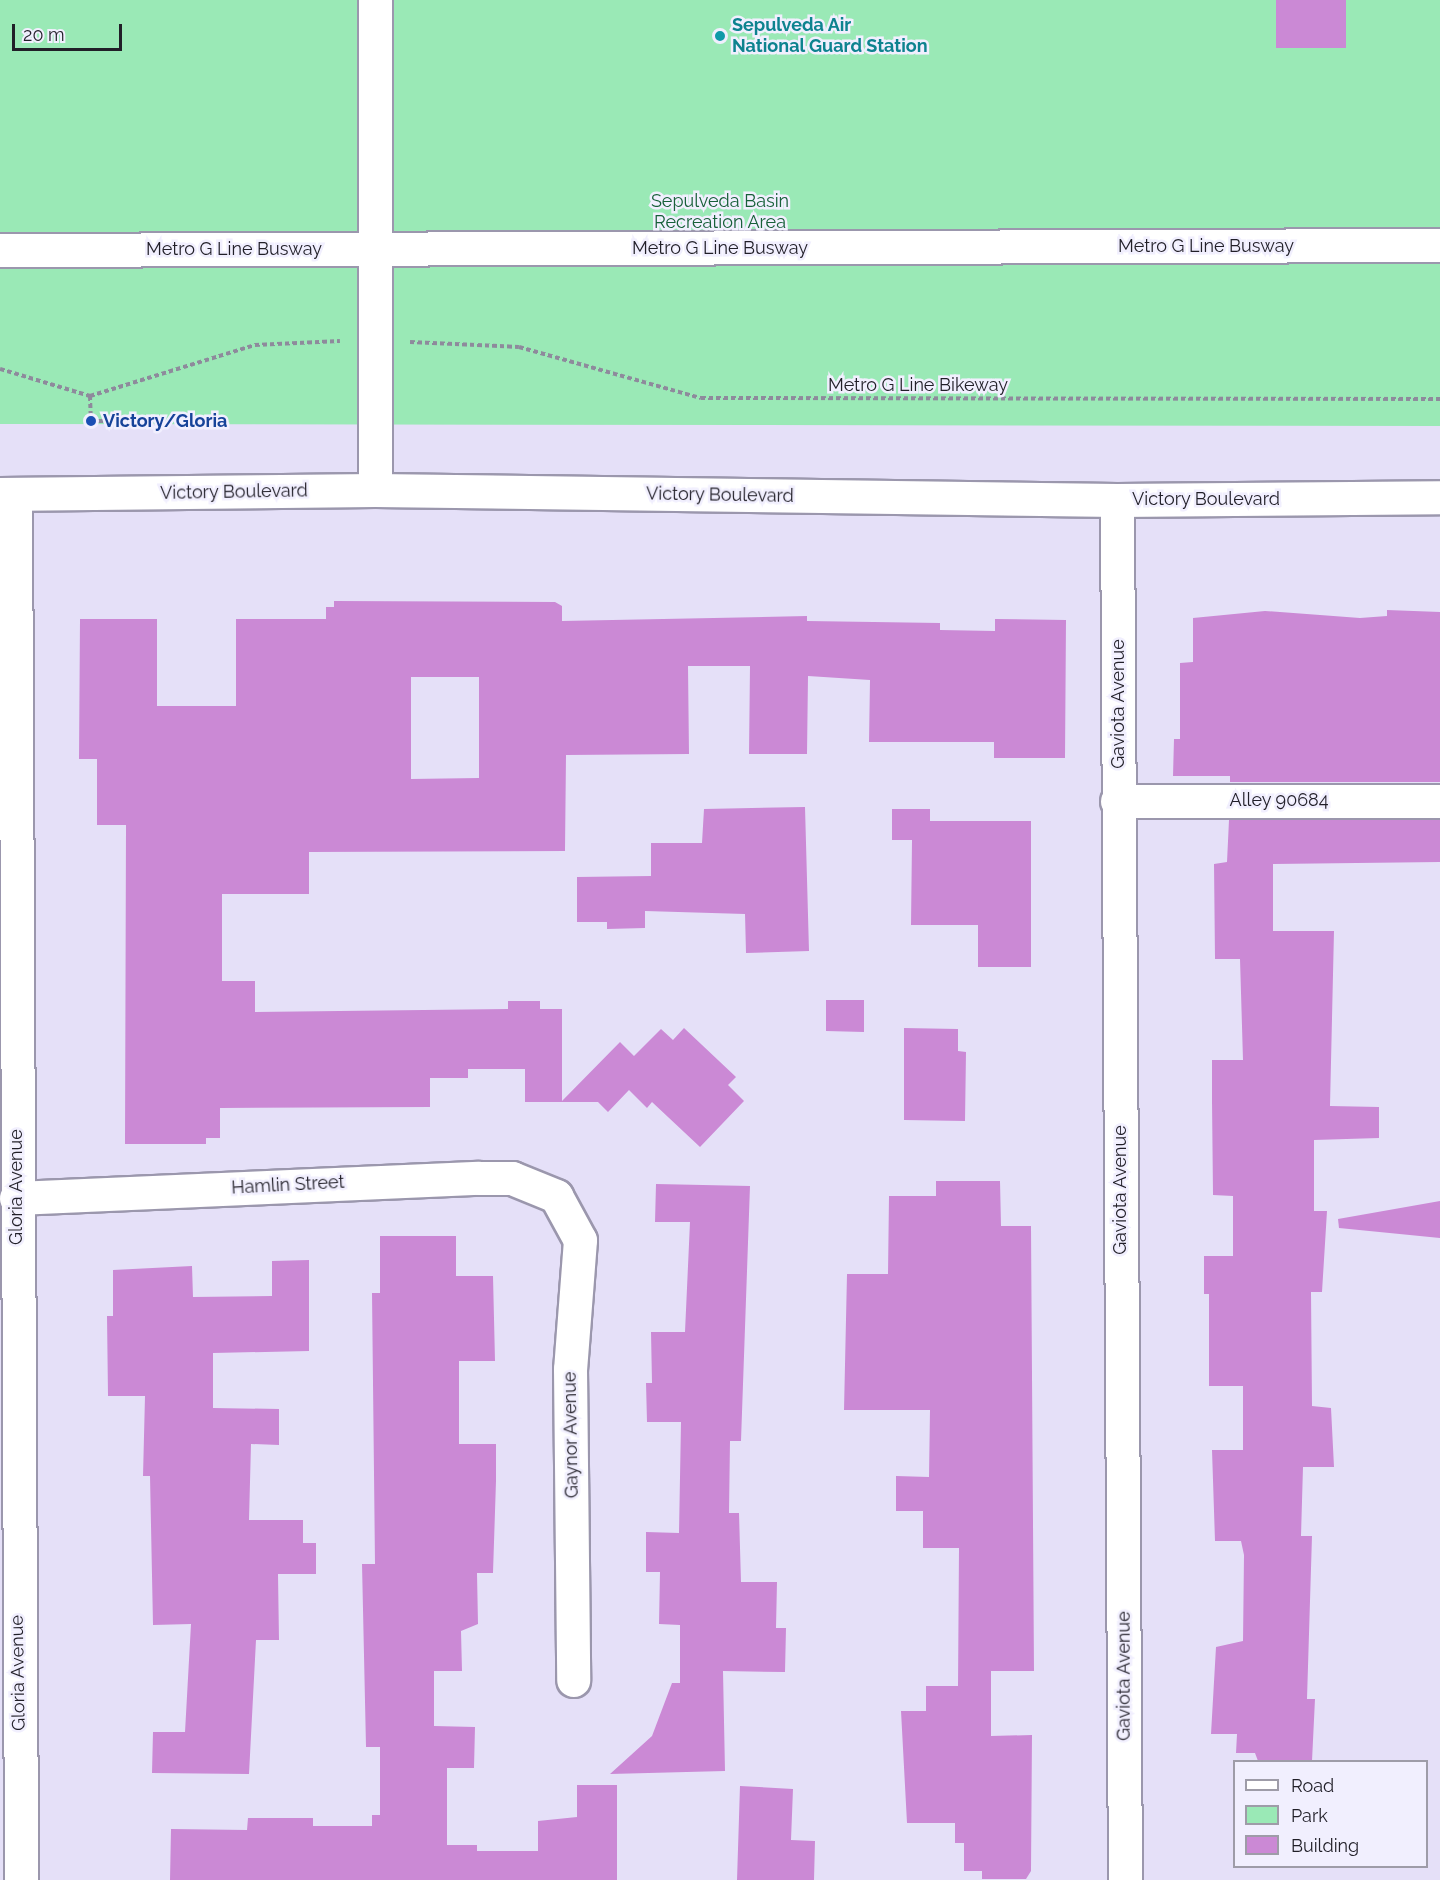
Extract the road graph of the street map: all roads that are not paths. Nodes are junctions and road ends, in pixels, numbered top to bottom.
1 (375, 0) edge
2 (1440, 244) edge
3 (374, 249) junction
4 (0, 250) edge
5 (375, 490) junction
6 (8, 494) edge
7 (1440, 497) edge
8 (1118, 500) junction
9 (1118, 801) junction
10 (1440, 801) edge
11 (556, 1196) joint
12 (16, 1198) junction
13 (573, 1680) dead end
14 (21, 1880) edge
15 (1125, 1880) edge

1 - 3 street
2 - 3 street, Metro G Line Busway
3 - 4 street, Metro G Line Busway
3 - 5 street
5 - 6 street, Victory Boulevard
5 - 8 street, Victory Boulevard
6 - 12 street, Gloria Avenue
7 - 8 street, Victory Boulevard
8 - 9 street, Gaviota Avenue
9 - 10 street, Alley 90684
9 - 15 street, Gaviota Avenue
11 - 12 street, Hamlin Street
11 - 13 street, Gaynor Avenue
12 - 14 street, Gloria Avenue

